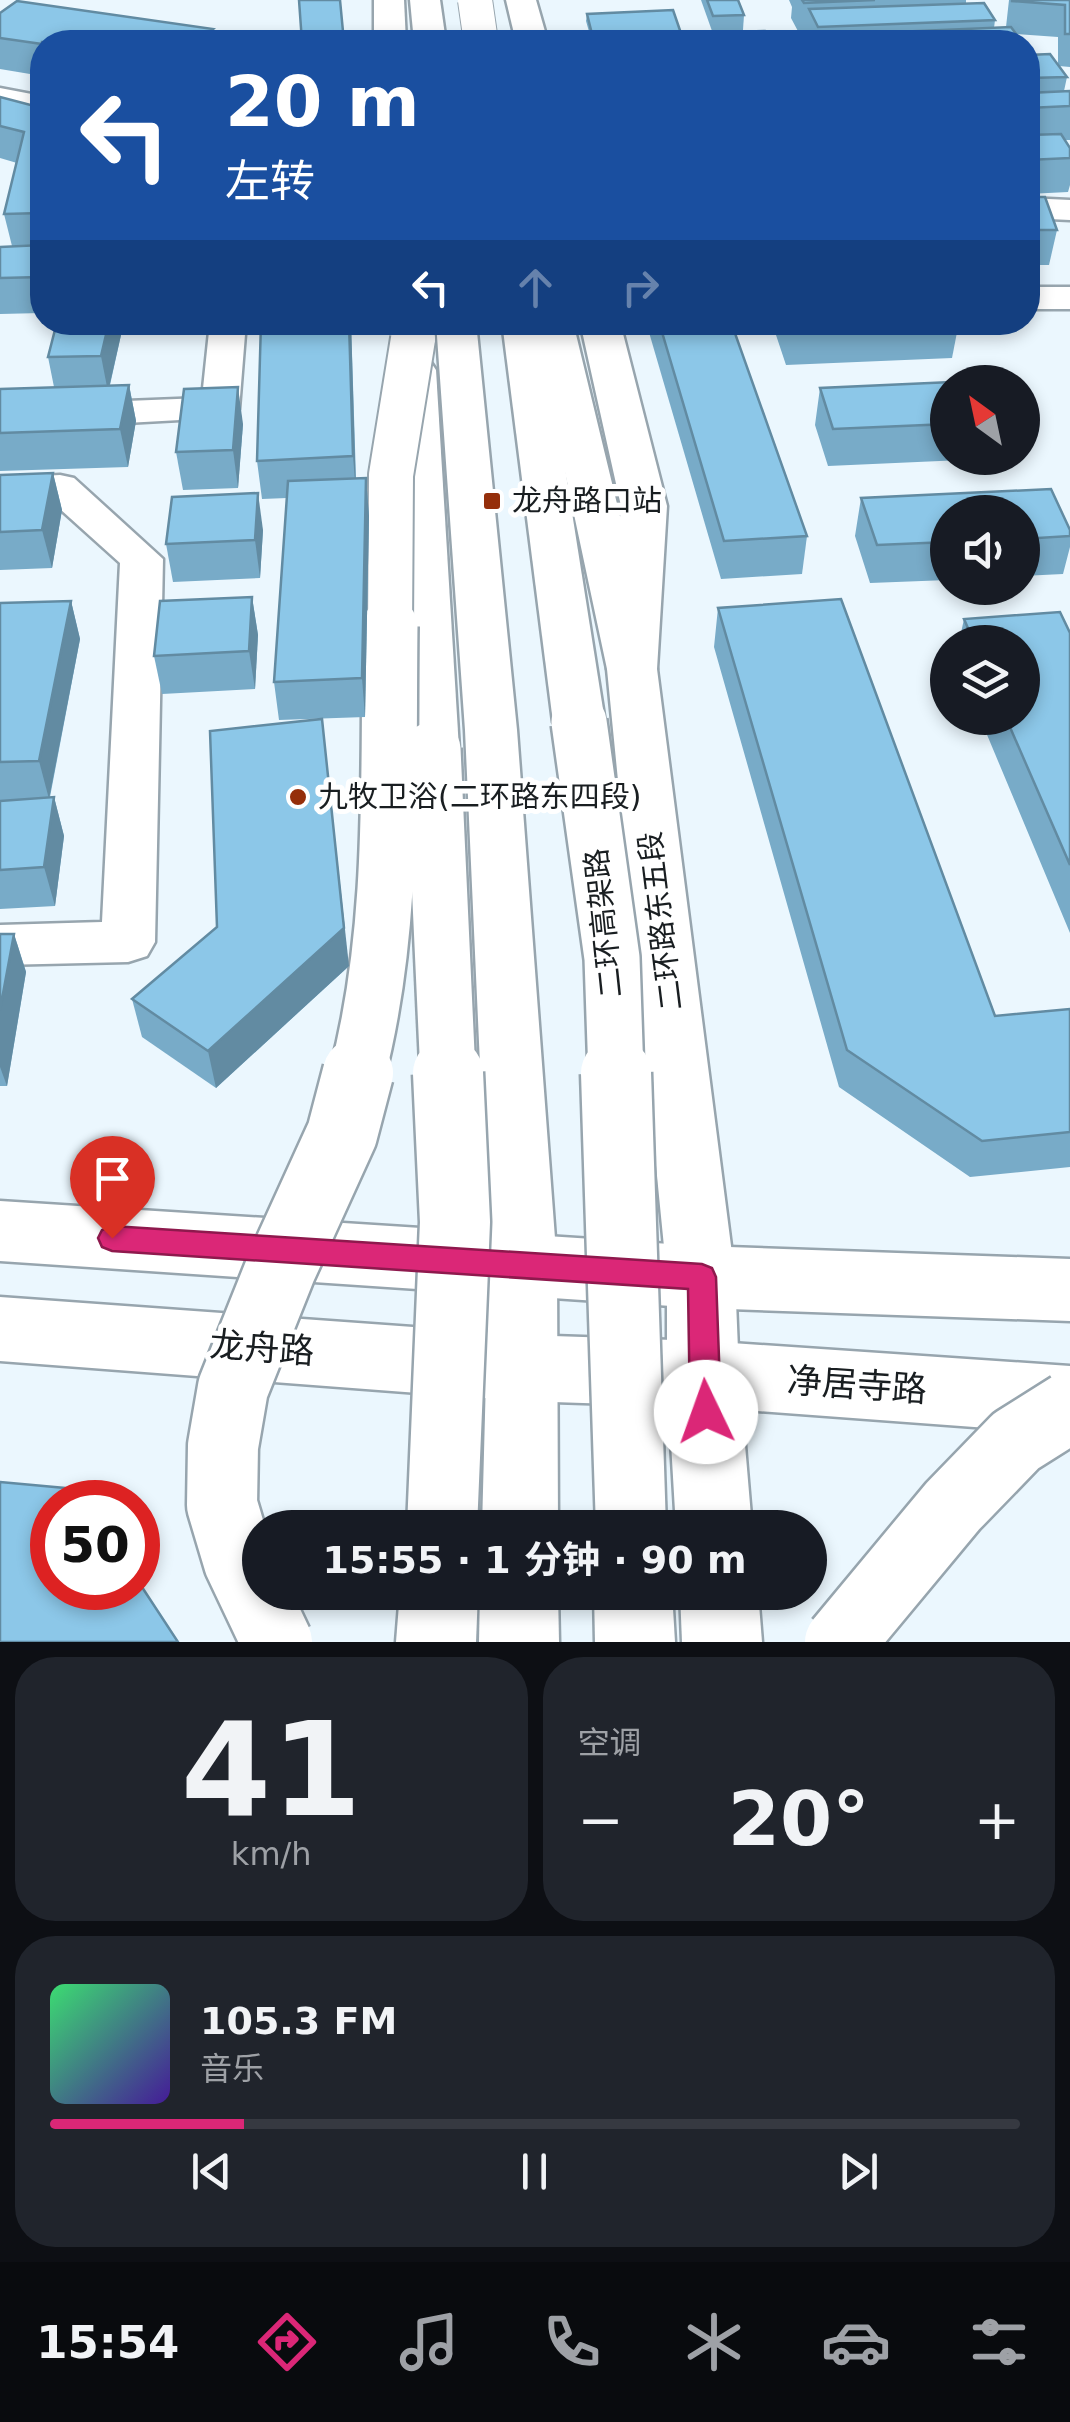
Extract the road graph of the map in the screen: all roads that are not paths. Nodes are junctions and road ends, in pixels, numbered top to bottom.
1 (389, 0) edge
2 (425, 0) edge
3 (475, 0) edge
4 (522, 0) edge
5 (390, 30) edge
6 (429, 30) edge
7 (481, 30) edge
8 (529, 30) edge
9 (0, 98) edge
10 (30, 103) edge
11 (1040, 209) edge
12 (1070, 210) edge
13 (1040, 298) edge
14 (1070, 298) edge
15 (227, 335) edge
16 (425, 335) edge
17 (427, 335) edge
18 (428, 335) edge
19 (524, 335) edge
20 (555, 335) edge
21 (603, 335) edge
22 (0, 418) edge
23 (0, 490) edge
24 (632, 669) junction
25 (0, 944) edge
26 (0, 1231) edge
27 (523, 1265) junction
28 (702, 1277) junction
29 (1070, 1290) edge
30 (0, 1329) edge
31 (523, 1368) junction
32 (703, 1374) junction
33 (1070, 1404) edge
34 (443, 1510) edge
35 (520, 1510) edge
36 (630, 1510) edge
37 (713, 1510) edge
38 (437, 1610) edge
39 (519, 1610) edge
40 (634, 1610) edge
41 (720, 1610) edge
42 (277, 1642) edge
43 (436, 1642) edge
44 (518, 1642) edge
45 (635, 1642) edge
46 (722, 1642) edge
47 (840, 1642) edge

1 - 5 main road
2 - 6 main road
3 - 7 main road, bridge
4 - 8 main road
9 - 10 street
11 - 12 street
13 - 14 street
15 - 22 street
16 - 42 main road, bridge
17 - 34 main road, bridge
18 - 27 main road
19 - 36 main road, 二环高架路, bridge
20 - 24 main road, 二环路东五段
21 - 24 main road
23 - 25 street
24 - 28 main road, 二环路东五段
26 - 27 main road
27 - 28 main road
27 - 31 main road
28 - 29 main road
28 - 32 main road, 二环路东五段
30 - 31 main road, 龙舟路
31 - 32 main road, 净居寺路
31 - 35 main road
32 - 33 main road, 净居寺路
32 - 37 main road, 二环路东五段
33 - 47 main road, bridge
38 - 43 main road
39 - 44 main road
40 - 45 main road
41 - 46 main road

